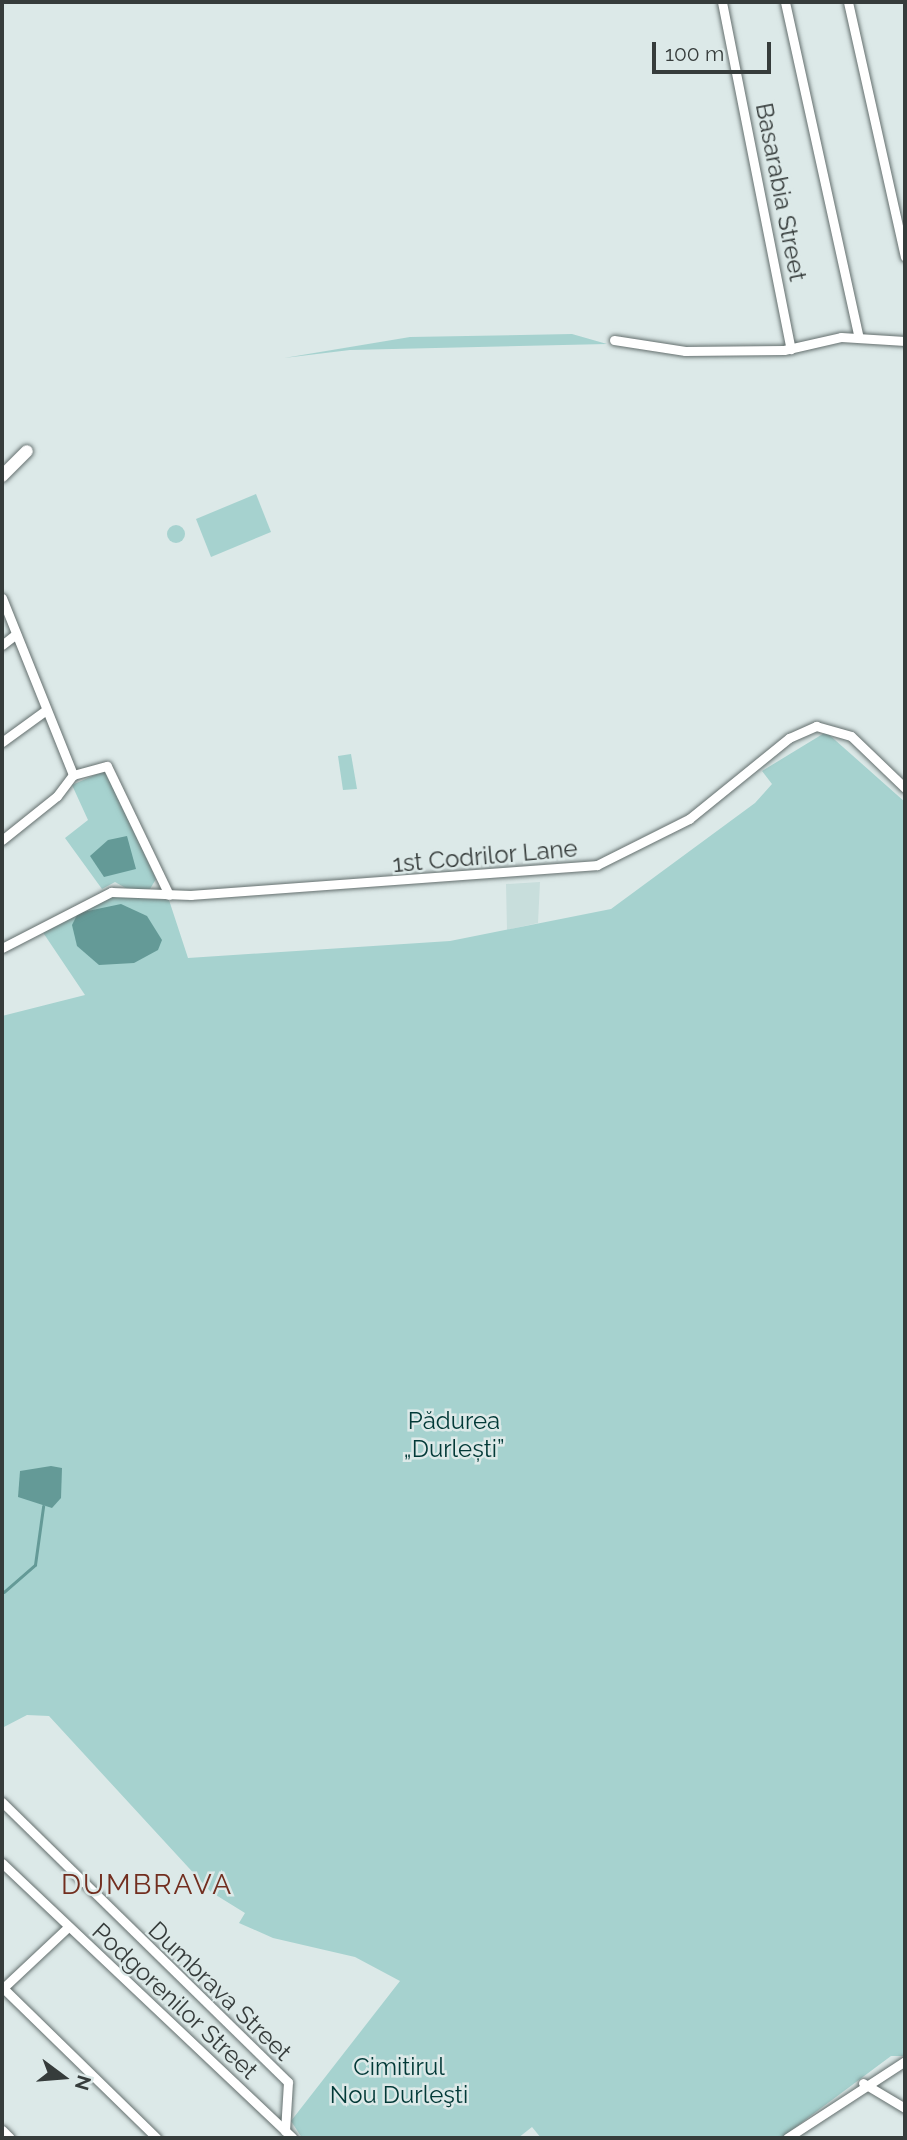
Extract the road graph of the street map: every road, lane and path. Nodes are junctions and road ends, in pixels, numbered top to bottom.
1 (722, 2) edge
2 (785, 2) edge
3 (848, 2) edge
4 (905, 257) edge
5 (859, 338) junction
6 (614, 340) dead end
7 (905, 341) edge
8 (791, 349) junction
9 (27, 451) dead end
10 (2, 476) edge
11 (2, 598) edge
12 (16, 634) junction
13 (2, 645) edge
14 (46, 710) junction
15 (2, 742) edge
16 (73, 775) junction
17 (905, 788) edge
18 (2, 840) edge
19 (169, 895) junction
20 (2, 948) edge
21 (2, 1802) edge
22 (2, 1863) edge
23 (68, 1927) junction
24 (2, 1988) edge
25 (905, 2061) edge
26 (863, 2083) junction
27 (905, 2108) edge
28 (2, 2130) edge
29 (285, 2131) junction
30 (10, 2138) edge
31 (157, 2138) edge
32 (293, 2138) edge
33 (787, 2138) edge

1 - 8 street, Basarabia Street
2 - 5 street
3 - 4 street
5 - 7 street
5 - 8 street
6 - 8 street
9 - 10 street
11 - 12 street
12 - 13 street
12 - 14 street
14 - 15 street
14 - 16 street
16 - 18 street
16 - 19 street
17 - 19 street, 1st Codrilor Lane
19 - 20 street, 1st Codrilor Lane
21 - 29 street, Dumbrava Street
22 - 23 street, Podgorenilor Street
23 - 24 street
23 - 29 street, Podgorenilor Street
24 - 31 street
25 - 26 street
26 - 27 street
26 - 33 street
28 - 30 street
29 - 32 street, Podgorenilor Street

